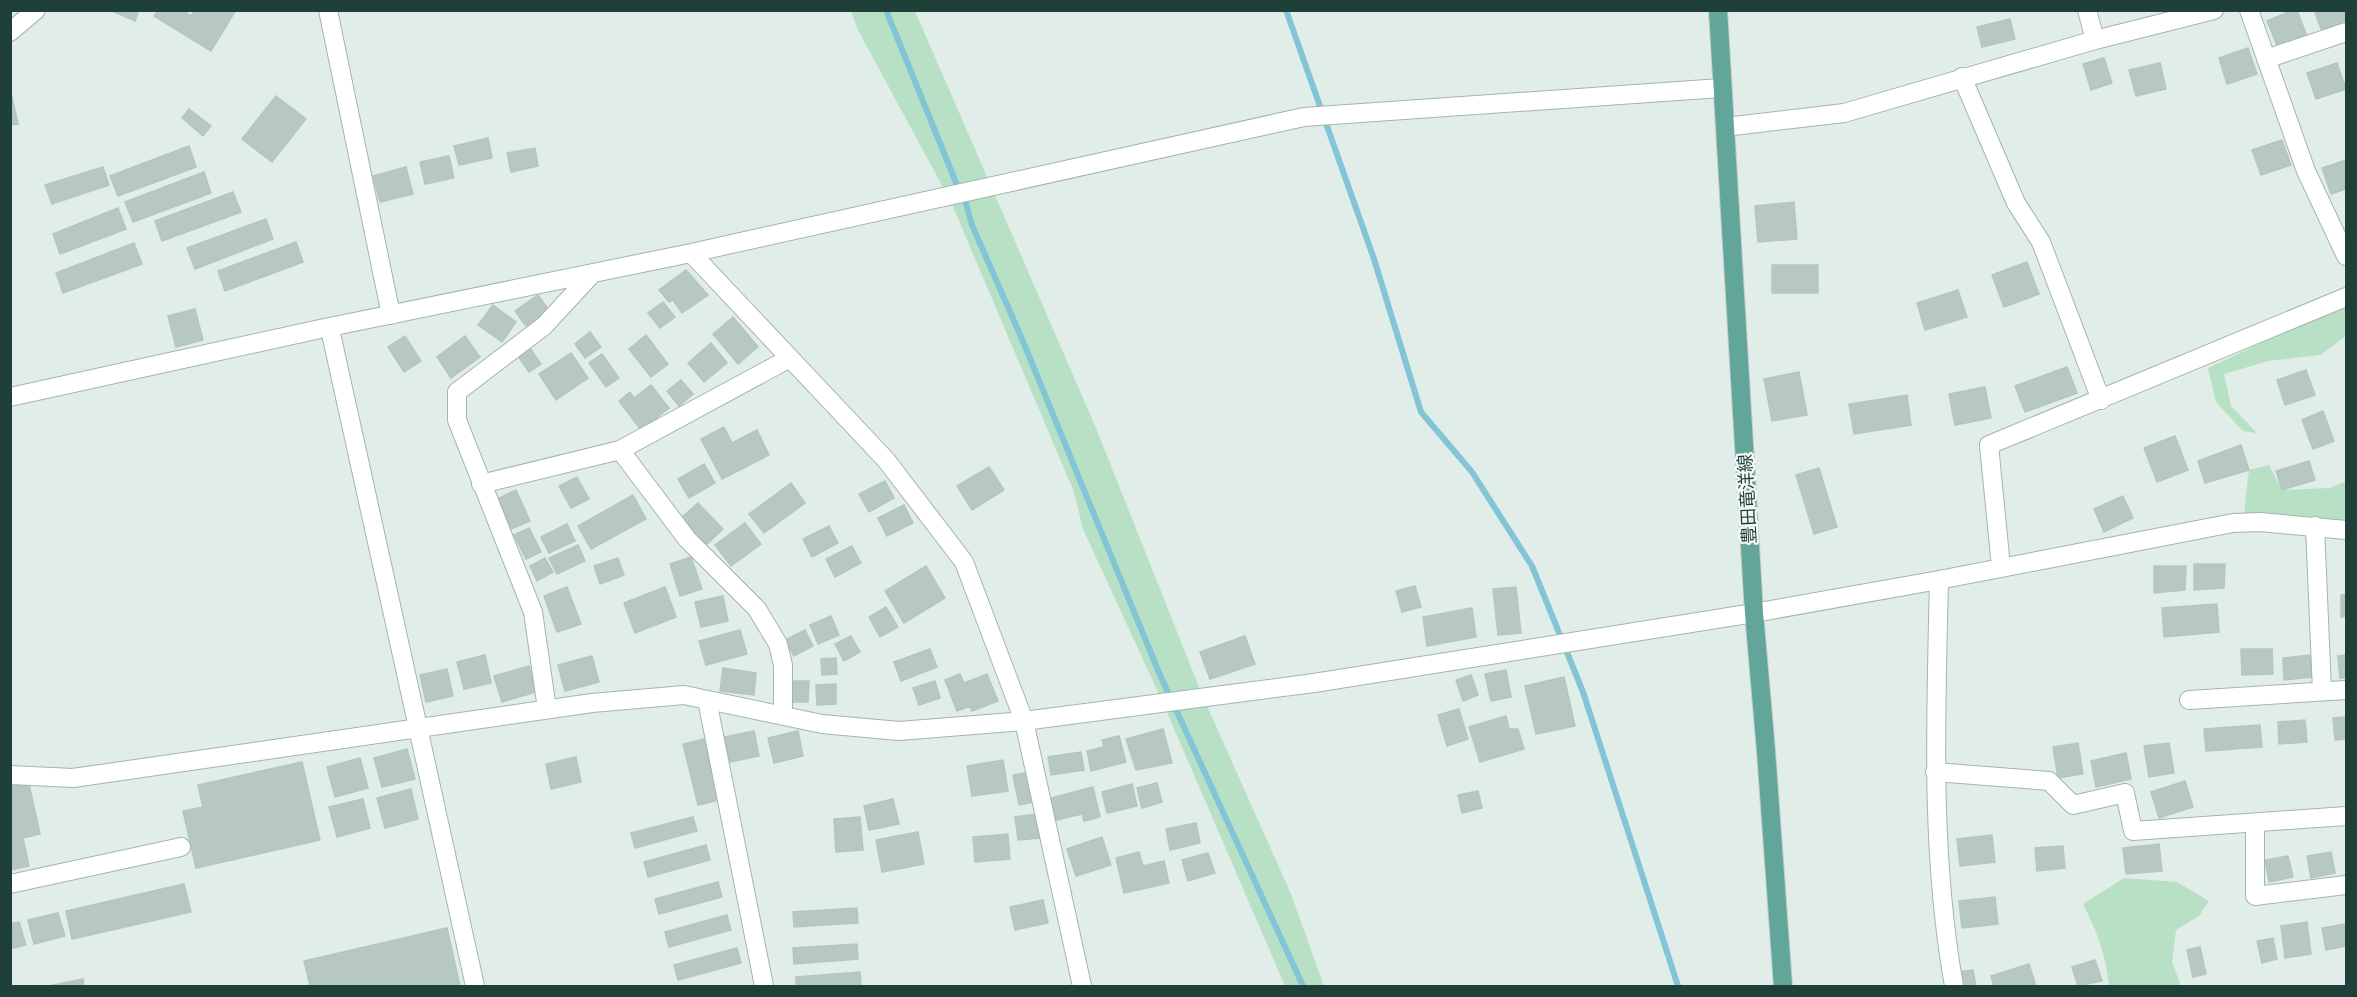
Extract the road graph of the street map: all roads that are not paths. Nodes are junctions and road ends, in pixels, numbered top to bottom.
1 (36, 10) edge
2 (328, 10) edge
3 (1718, 10) edge
4 (2087, 10) edge
5 (2214, 10) edge
6 (2249, 10) edge
7 (10, 32) edge
8 (2346, 32) edge
9 (2096, 40) junction
10 (2266, 59) junction
11 (1962, 77) junction
12 (1721, 88) junction
13 (1725, 127) junction
14 (691, 253) junction
15 (2346, 256) edge
16 (593, 273) junction
17 (2346, 297) edge
18 (391, 315) junction
19 (330, 329) junction
20 (790, 358) junction
21 (10, 398) edge
22 (2101, 400) junction
23 (620, 450) junction
24 (481, 484) junction
25 (2314, 526) junction
26 (2346, 530) edge
27 (2001, 567) junction
28 (1939, 580) junction
29 (1754, 614) junction
30 (2346, 690) edge
31 (2322, 691) junction
32 (707, 700) junction
33 (2189, 700) dead end
34 (547, 709) junction
35 (783, 716) junction
36 (1024, 721) junction
37 (417, 728) junction
38 (1935, 772) junction
39 (10, 776) edge
40 (2346, 816) edge
41 (2255, 823) junction
42 (181, 847) dead end
43 (10, 884) edge
44 (2346, 885) edge
45 (475, 987) edge
46 (764, 987) edge
47 (1082, 987) edge
48 (1783, 987) edge
49 (1954, 987) edge

1 - 7 street
2 - 18 street
3 - 12 main road, 豊田竜洋線
4 - 9 street
5 - 9 street
6 - 10 street
8 - 10 street
9 - 11 street
10 - 15 street
11 - 13 street
11 - 22 street
12 - 13 main road, 豊田竜洋線
12 - 14 street
13 - 29 main road, 豊田竜洋線
14 - 16 street
14 - 20 street
16 - 18 street
16 - 24 street
17 - 22 street
18 - 19 street
19 - 21 street
19 - 37 street
20 - 23 street
20 - 36 street
22 - 27 street
23 - 24 street
23 - 35 street
24 - 34 street
25 - 26 street
25 - 27 street
25 - 31 street
27 - 28 street
28 - 29 street
28 - 38 street
29 - 36 street
29 - 48 main road, 豊田竜洋線
30 - 31 street
31 - 33 street
32 - 34 street
32 - 35 street
32 - 46 street
34 - 37 street
35 - 36 street
36 - 47 street
37 - 39 street
37 - 45 street
38 - 41 street
38 - 49 street
40 - 41 street
41 - 44 street
42 - 43 street

